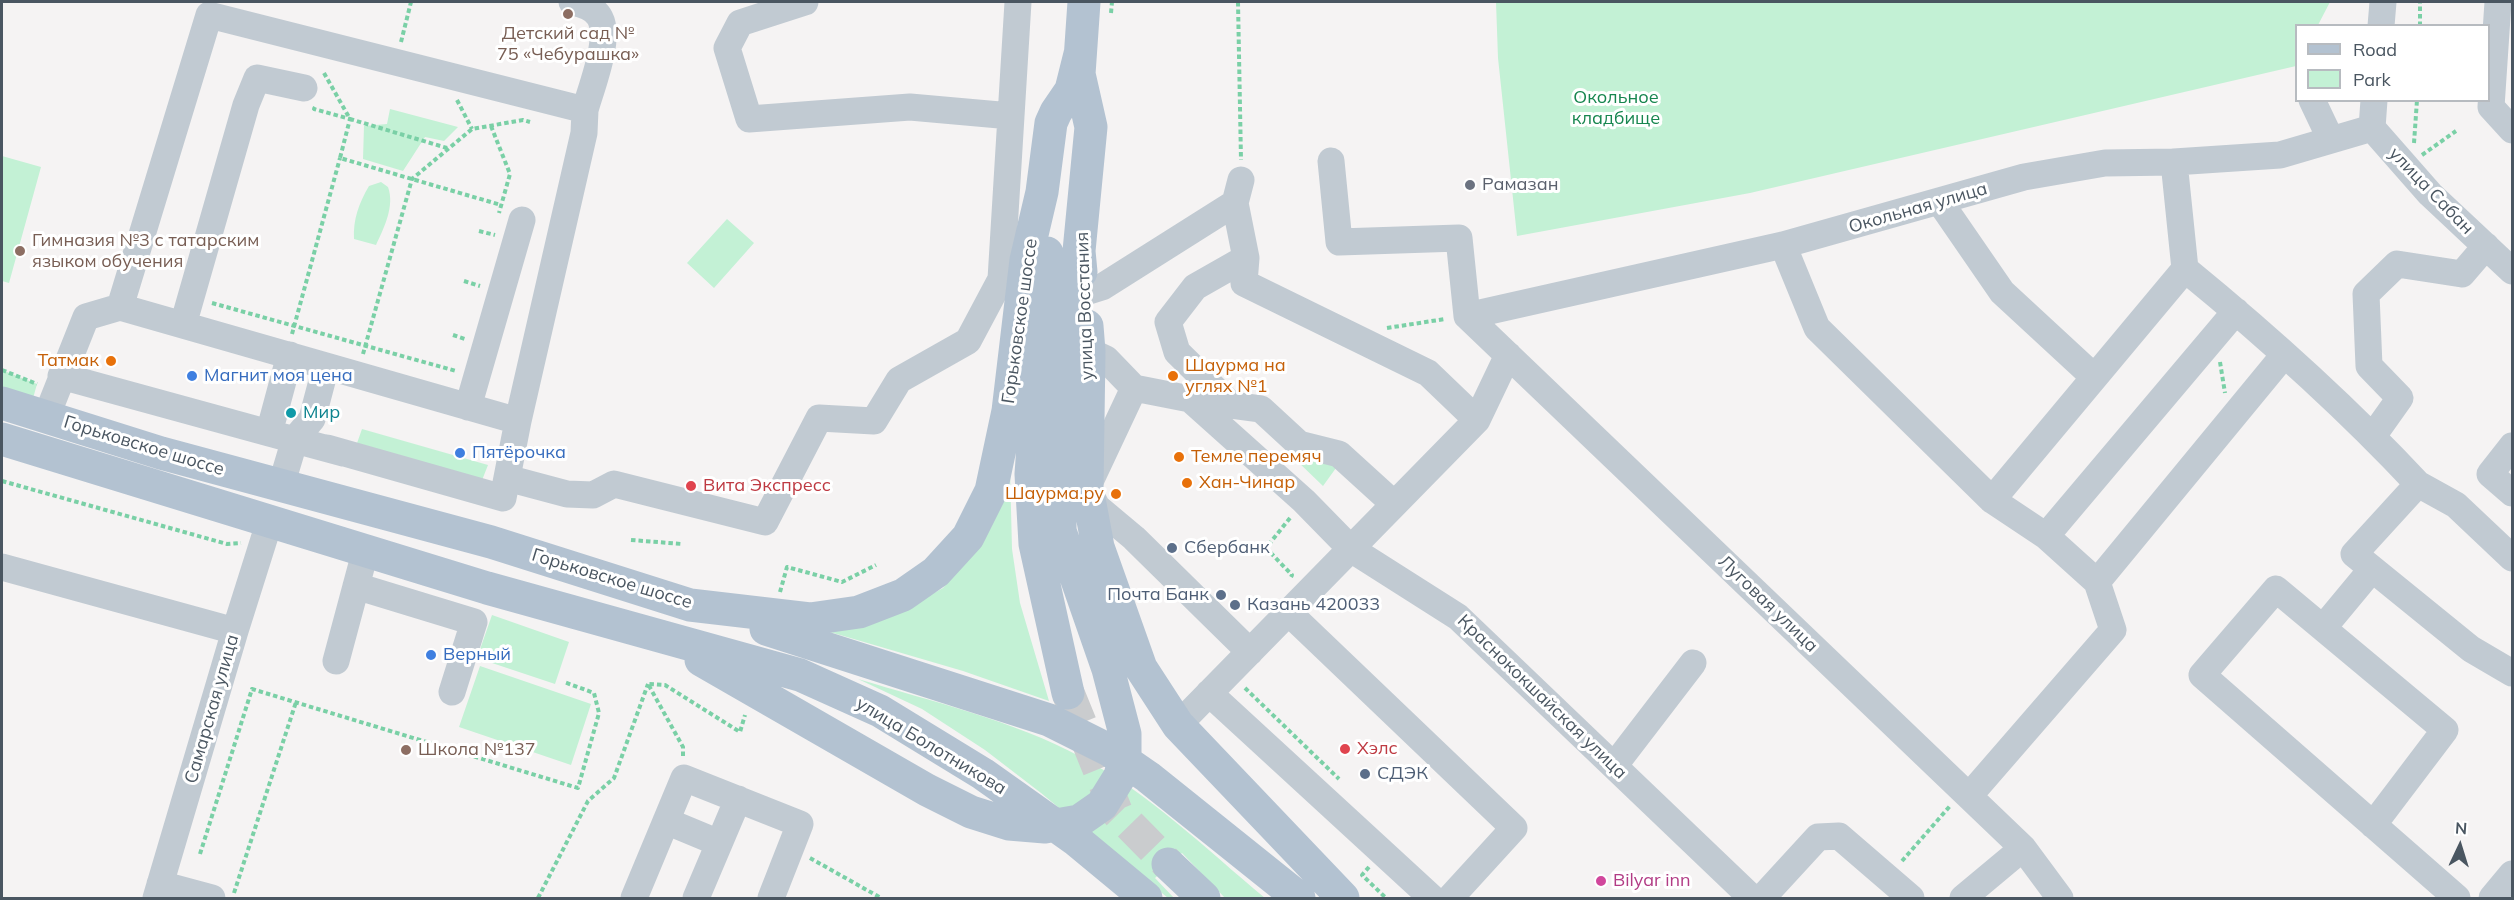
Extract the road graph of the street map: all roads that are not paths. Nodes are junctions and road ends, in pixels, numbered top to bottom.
1 (572, 2) edge
2 (805, 2) edge
3 (1018, 2) edge
4 (1084, 2) edge
5 (2383, 2) edge
6 (2498, 2) edge
7 (219, 10) edge
8 (2381, 24) edge
9 (1080, 54) junction
10 (317, 86) road end
11 (2313, 102) edge
12 (2374, 102) edge
13 (585, 110) junction
14 (1011, 116) junction
15 (2372, 128) junction
16 (2512, 130) edge
17 (2331, 140) junction
18 (1331, 161) dead end
19 (2174, 162) junction
20 (1042, 192) junction
21 (1940, 202) junction
22 (504, 216) road end
23 (1784, 245) junction
24 (2486, 246) junction
25 (1080, 251) junction
26 (1246, 258) junction
27 (2185, 269) junction
28 (2512, 271) edge
29 (1083, 293) junction
30 (120, 307) junction
31 (2236, 311) junction
32 (1467, 316) junction
33 (183, 325) junction
34 (1089, 351) junction
35 (290, 355) junction
36 (1508, 355) junction
37 (2284, 355) junction
38 (327, 366) junction
39 (2094, 377) junction
40 (1134, 388) junction
41 (54, 394) junction
42 (2, 403) edge
43 (457, 404) junction
44 (1477, 420) junction
45 (518, 421) junction
46 (282, 436) junction
47 (2373, 436) junction
48 (2, 439) edge
49 (2512, 446) edge
50 (507, 478) junction
51 (2418, 484) junction
52 (281, 486) junction
53 (1087, 488) junction
54 (2512, 493) edge
55 (1992, 500) junction
56 (1394, 504) junction
57 (267, 532) junction
58 (2046, 536) junction
59 (366, 549) junction
60 (1351, 549) junction
61 (2512, 558) edge
62 (2, 567) edge
63 (2372, 569) junction
64 (2097, 582) junction
65 (356, 586) junction
66 (487, 588) junction
67 (690, 605) junction
68 (1289, 613) junction
69 (474, 622) junction
70 (2323, 628) junction
71 (235, 631) junction
72 (655, 633) junction
73 (1250, 652) junction
74 (336, 661) dead end
75 (1693, 663) dead end
76 (2512, 673) edge
77 (452, 692) dead end
78 (1068, 693) tunnel mouth
79 (1209, 693) junction
80 (1178, 725) junction
81 (1614, 766) junction
82 (1966, 793) junction
83 (738, 799) junction
84 (666, 821) junction
85 (2373, 825) junction
86 (719, 843) junction
87 (2023, 848) junction
88 (1168, 864) tunnel mouth
89 (2512, 874) edge
90 (158, 891) edge
91 (1136, 895) edge
92 (212, 898) edge
93 (634, 898) edge
94 (696, 898) edge
95 (772, 898) edge
96 (1204, 898) edge
97 (1299, 898) edge
98 (1343, 898) edge
99 (1432, 898) edge
100 (1450, 898) edge
101 (1752, 898) edge
102 (1762, 898) edge
103 (1911, 898) edge
104 (1963, 898) edge
105 (2060, 898) edge
106 (2457, 898) edge
107 (2492, 898) edge

1 - 13 street
2 - 14 street
3 - 14 street
4 - 9 main road, улица Восстания
5 - 8 street
6 - 16 street
7 - 13 street
7 - 30 street
9 - 20 main road, улица Восстания
9 - 25 main road, улица Восстания
10 - 33 street
11 - 17 street
12 - 15 street
13 - 45 street
14 - 50 street
15 - 17 street, Окольная улица
15 - 24 street, улица Сабан
17 - 19 street, Окольная улица
18 - 32 street
19 - 21 street, Окольная улица
19 - 27 street
20 - 67 main road, Горьковское шоссе
20 - 78 main road
21 - 23 street, Окольная улица
21 - 39 street
22 - 43 street
23 - 32 street, Окольная улица
23 - 55 street
24 - 28 street, улица Сабан
24 - 47 street
25 - 29 main road, улица Восстания
25 - 72 main road
26 - 29 street
26 - 44 street
26 - 56 street
27 - 31 street
27 - 39 street
29 - 34 main road, улица Восстания
30 - 33 street
30 - 41 street
31 - 37 street
31 - 58 street
32 - 36 street, Луговая улица
33 - 35 street
34 - 40 street
34 - 53 main road, улица Восстания
35 - 38 street
35 - 46 street
36 - 44 street
36 - 82 street, Луговая улица
37 - 47 street
37 - 64 street
38 - 43 street
38 - 46 street
39 - 55 street
40 - 53 street
40 - 60 street, Краснококшайская улица
41 - 42 main road, Горьковское шоссе
41 - 46 street
41 - 52 main road, Горьковское шоссе
43 - 45 street
44 - 56 street
45 - 50 street
46 - 50 street
46 - 52 street
47 - 51 street
48 - 57 main road, Горьковское шоссе
49 - 54 street
51 - 61 street
51 - 63 street
52 - 67 main road, Горьковское шоссе
53 - 73 street
53 - 80 main road, улица Восстания
55 - 58 street
56 - 60 street
57 - 59 main road, Горьковское шоссе
57 - 71 street, Самарская улица
58 - 64 street
59 - 65 street
59 - 66 main road, Горьковское шоссе
60 - 68 street
60 - 81 street, Краснококшайская улица
62 - 71 street
63 - 70 street
63 - 76 street
64 - 82 street
65 - 69 street
65 - 74 street
66 - 69 street
66 - 72 main road, Горьковское шоссе
67 - 97 main road
68 - 73 street
68 - 100 street
69 - 77 street
70 - 85 street
70 - 85 street
71 - 90 street, Самарская улица
72 - 91 main road, улица Болотникова
73 - 79 street
75 - 81 street
79 - 80 street
79 - 99 street
80 - 98 main road, улица Восстания
81 - 101 street, Краснококшайская улица
82 - 87 street, Луговая улица
83 - 84 street
83 - 86 street
83 - 95 street
84 - 86 street
84 - 93 street
85 - 106 street
86 - 94 street
87 - 104 street
87 - 105 street, Луговая улица
88 - 96 main road
89 - 107 street
90 - 92 street
102 - 103 street

